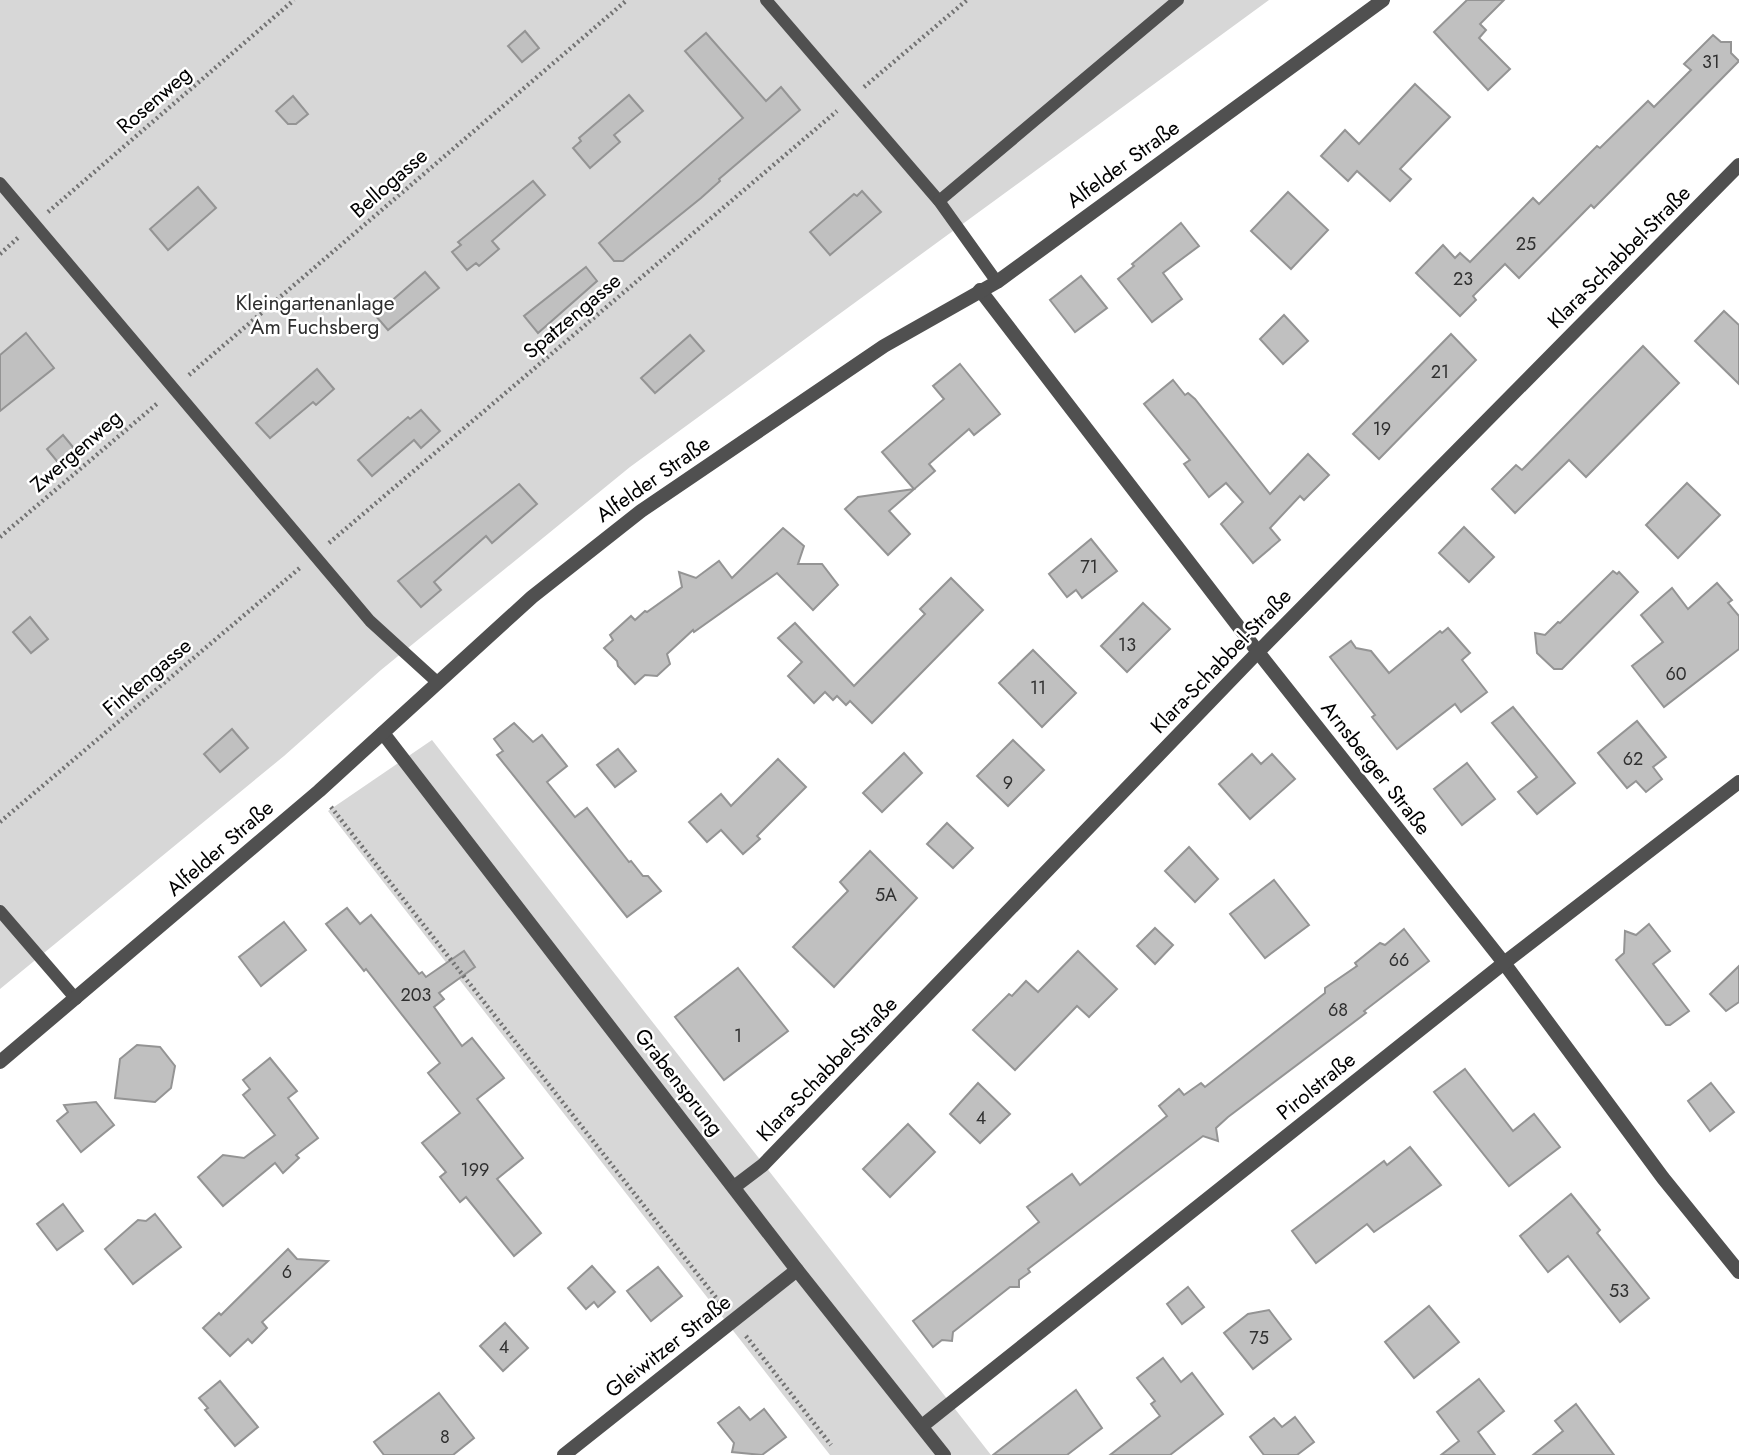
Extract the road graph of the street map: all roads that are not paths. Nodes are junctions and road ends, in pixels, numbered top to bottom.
1 (766, 0) edge
2 (1178, 0) edge
3 (1383, 0) edge
4 (1739, 165) edge
5 (0, 183) edge
6 (939, 201) junction
7 (997, 282) junction
8 (980, 290) junction
9 (1258, 652) junction
10 (437, 682) junction
11 (383, 733) junction
12 (1739, 782) edge
13 (0, 911) edge
14 (1504, 963) junction
15 (76, 999) junction
16 (0, 1062) edge
17 (734, 1187) junction
18 (797, 1270) junction
19 (1739, 1272) edge
20 (922, 1426) junction
21 (565, 1455) edge
22 (944, 1455) edge

1 - 6 lane
2 - 6 lane
3 - 7 street, Alfelder Straße
4 - 9 street, Klara-Schabbel-Straße
5 - 10 lane
6 - 7 lane
7 - 8 street, Alfelder Straße
8 - 9 street, Arnsberger Straße
8 - 10 street, Alfelder Straße
9 - 14 street, Arnsberger Straße
9 - 17 street, Klara-Schabbel-Straße
10 - 11 street, Alfelder Straße
11 - 15 street, Alfelder Straße
11 - 17 street, Grabensprung
12 - 14 street, Pirolstraße
13 - 15 lane
14 - 19 street, Arnsberger Straße
14 - 20 street, Pirolstraße
15 - 16 street, Alfelder Straße
17 - 18 street, Grabensprung
18 - 20 street, Grabensprung
18 - 21 street, Gleiwitzer Straße
20 - 22 street, Grabensprung

